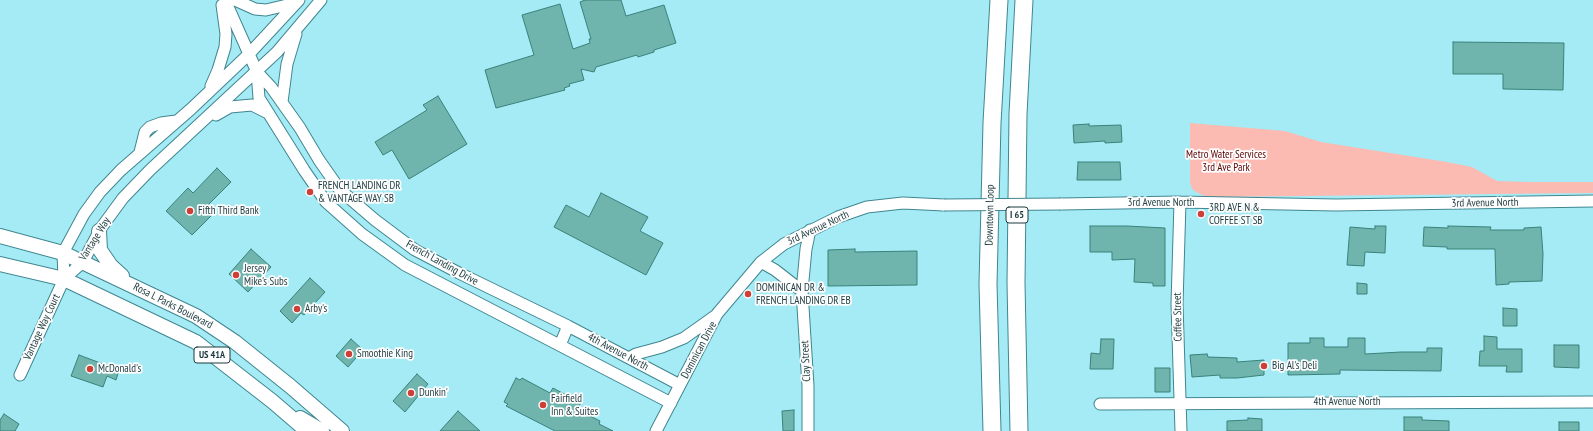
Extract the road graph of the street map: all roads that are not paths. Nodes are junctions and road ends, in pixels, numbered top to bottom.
1 (223, 0) edge
2 (235, 0) edge
3 (321, 0) edge
4 (999, 0) edge
5 (1024, 0) edge
6 (297, 1) edge
7 (299, 27) junction
8 (249, 54) junction
9 (257, 72) junction
10 (208, 92) junction
11 (282, 102) junction
12 (268, 113) junction
13 (200, 124) junction
14 (340, 190) junction
15 (1593, 201) edge
16 (326, 202) junction
17 (1180, 202) junction
18 (810, 230) junction
19 (99, 231) junction
20 (0, 236) edge
21 (63, 253) junction
22 (83, 262) junction
23 (761, 262) junction
24 (0, 264) edge
25 (750, 275) joint
26 (64, 279) junction
27 (136, 288) junction
28 (802, 291) junction
29 (718, 314) junction
30 (555, 320) joint
31 (568, 326) junction
32 (546, 338) joint
33 (560, 345) junction
34 (629, 358) junction
35 (20, 375) dead end
36 (1017, 375) junction
37 (680, 385) junction
38 (272, 401) junction
39 (1180, 402) junction
40 (1593, 402) edge
41 (671, 403) junction
42 (991, 404) junction
43 (1100, 404) dead end
44 (307, 431) edge
45 (322, 431) edge
46 (342, 431) edge
47 (656, 431) edge
48 (808, 431) edge
49 (985, 431) edge
50 (992, 431) edge
51 (1019, 431) edge
52 (1031, 431) edge
53 (1181, 431) edge

1 - 8 street, French Landing Drive
1 - 10 street
2 - 6 street
3 - 7 street, Vantage Way
4 - 42 highway, Downtown Loop / I 65
5 - 36 highway, I 65
6 - 8 street, Vantage Way
7 - 9 street, Vantage Way
7 - 11 street
8 - 9 street, French Landing Drive
8 - 10 street, Vantage Way
9 - 11 street, French Landing Drive
9 - 12 street, French Landing Drive
9 - 13 street, Vantage Way
10 - 21 street, Vantage Way
11 - 14 street, French Landing Drive
12 - 13 street
12 - 16 street, French Landing Drive
13 - 19 street, Vantage Way
14 - 16 street
14 - 30 street, French Landing Drive
15 - 17 street, 3rd Avenue North
16 - 32 street, French Landing Drive
17 - 18 street, 3rd Avenue North, bridge
17 - 39 street, Coffee Street
18 - 23 street, 3rd Avenue North
18 - 28 street, Clay Street
19 - 22 street, Vantage Way
19 - 27 main road
20 - 21 main road, Rosa L Parks Boulevard / US 41A
21 - 22 main road, Rosa L Parks Boulevard / US 41A
21 - 26 street, Vantage Way
22 - 26 street, Vantage Way
22 - 27 main road, Rosa L Parks Boulevard / US 41A
23 - 25 street, 3rd Avenue North
23 - 28 street
24 - 26 main road, Rosa L Parks Boulevard / US 41A
25 - 29 street, Dominican Drive
26 - 35 street, Vantage Way Court
26 - 38 main road, Rosa L Parks Boulevard / US 41A
27 - 46 main road, Rosa L Parks Boulevard / US 41A
28 - 48 street, Clay Street
29 - 34 street
29 - 37 street, Dominican Drive
30 - 31 street, 4th Avenue North
31 - 33 street
31 - 34 street, 4th Avenue North
32 - 33 street, 4th Avenue North
33 - 41 street, 4th Avenue North
34 - 37 street, 4th Avenue North
36 - 51 highway, I 65
36 - 52 highway
37 - 41 street, Dominican Drive
38 - 44 main road, Rosa L Parks Boulevard / US 41A
38 - 45 main road
39 - 40 street, 4th Avenue North
39 - 43 street, 4th Avenue North
39 - 53 street, Coffee Street
41 - 47 street, Dominican Drive
42 - 49 highway
42 - 50 highway, Downtown Loop / I 65

